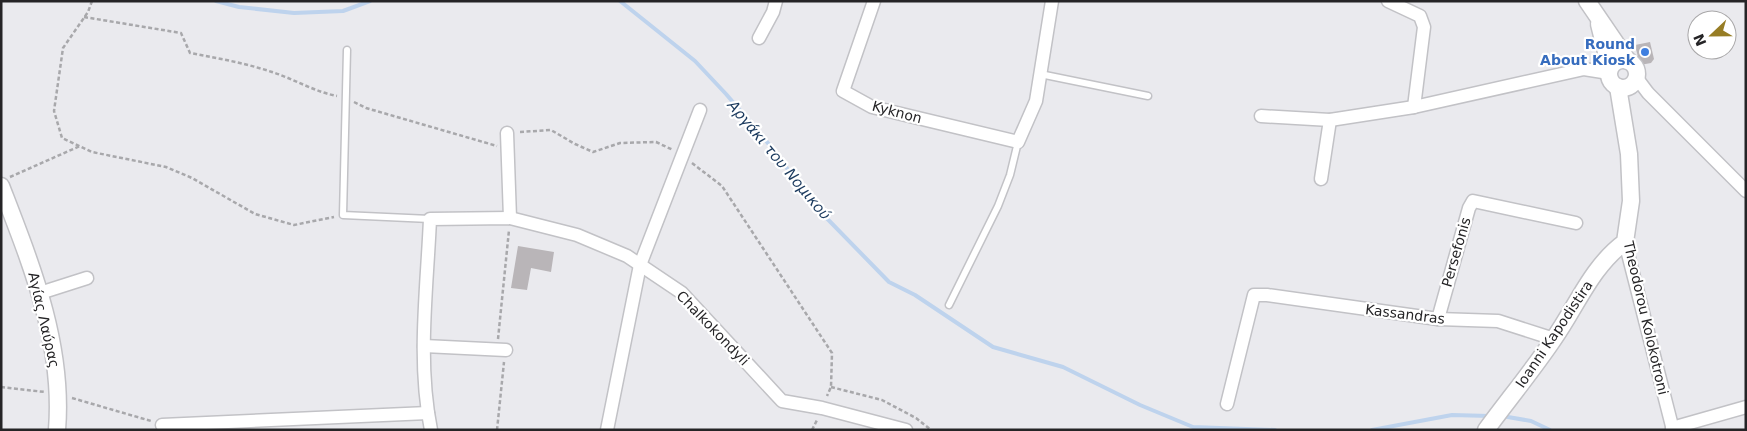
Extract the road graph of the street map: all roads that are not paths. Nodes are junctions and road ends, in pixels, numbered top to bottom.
1 (776, 1) edge
2 (874, 1) edge
3 (1052, 1) edge
4 (1388, 1) edge
5 (1588, 1) edge
6 (1598, 19) junction
7 (759, 38) dead end
8 (346, 50) dead end
9 (1628, 61) junction
10 (1609, 70) junction
11 (1040, 74) junction
12 (1636, 77) junction
13 (1618, 87) junction
14 (1148, 96) dead end
15 (1414, 108) junction
16 (700, 110) dead end
17 (1261, 116) dead end
18 (1330, 120) junction
19 (507, 133) road end
20 (1018, 142) junction
21 (1321, 179) dead end
22 (6, 181) edge
23 (1746, 190) edge
24 (510, 218) junction
25 (430, 220) junction
26 (1576, 223) dead end
27 (1625, 242) junction
28 (640, 265) junction
29 (87, 278) dead end
30 (40, 293) junction
31 (948, 305) dead end
32 (1438, 319) junction
33 (1554, 339) junction
34 (424, 346) junction
35 (502, 350) road end
36 (1227, 404) dead end
37 (1746, 407) edge
38 (428, 413) junction
39 (162, 425) road end
40 (1672, 429) edge
41 (57, 430) edge
42 (431, 430) edge
43 (607, 430) edge
44 (906, 430) edge
45 (1486, 430) edge

1 - 7 street
2 - 20 street, Kyknon
3 - 11 street
4 - 15 street
5 - 6 street
6 - 9 street
6 - 10 street
8 - 25 lane
9 - 10 street
9 - 12 street
10 - 13 street
10 - 15 street
11 - 14 lane
11 - 20 street
12 - 13 street
12 - 23 street
13 - 27 street, Theodorou Kolokotroni
15 - 18 street
16 - 28 street
17 - 18 street
18 - 21 street
19 - 24 street
20 - 31 lane
22 - 30 street, Αγίας Λαύρας
24 - 25 street, Chalkokondyli
24 - 28 street, Chalkokondyli
25 - 34 street
26 - 32 street, Persefonis
27 - 33 street, Ioanni Kapodistira
27 - 40 street, Theodorou Kolokotroni
28 - 43 street
28 - 44 street, Chalkokondyli
29 - 30 street
30 - 41 street, Αγίας Λαύρας
32 - 33 street, Kassandras
32 - 36 street, Kassandras
33 - 45 street, Ioanni Kapodistira
34 - 35 street
34 - 38 street
37 - 40 street
38 - 39 street
38 - 42 street

